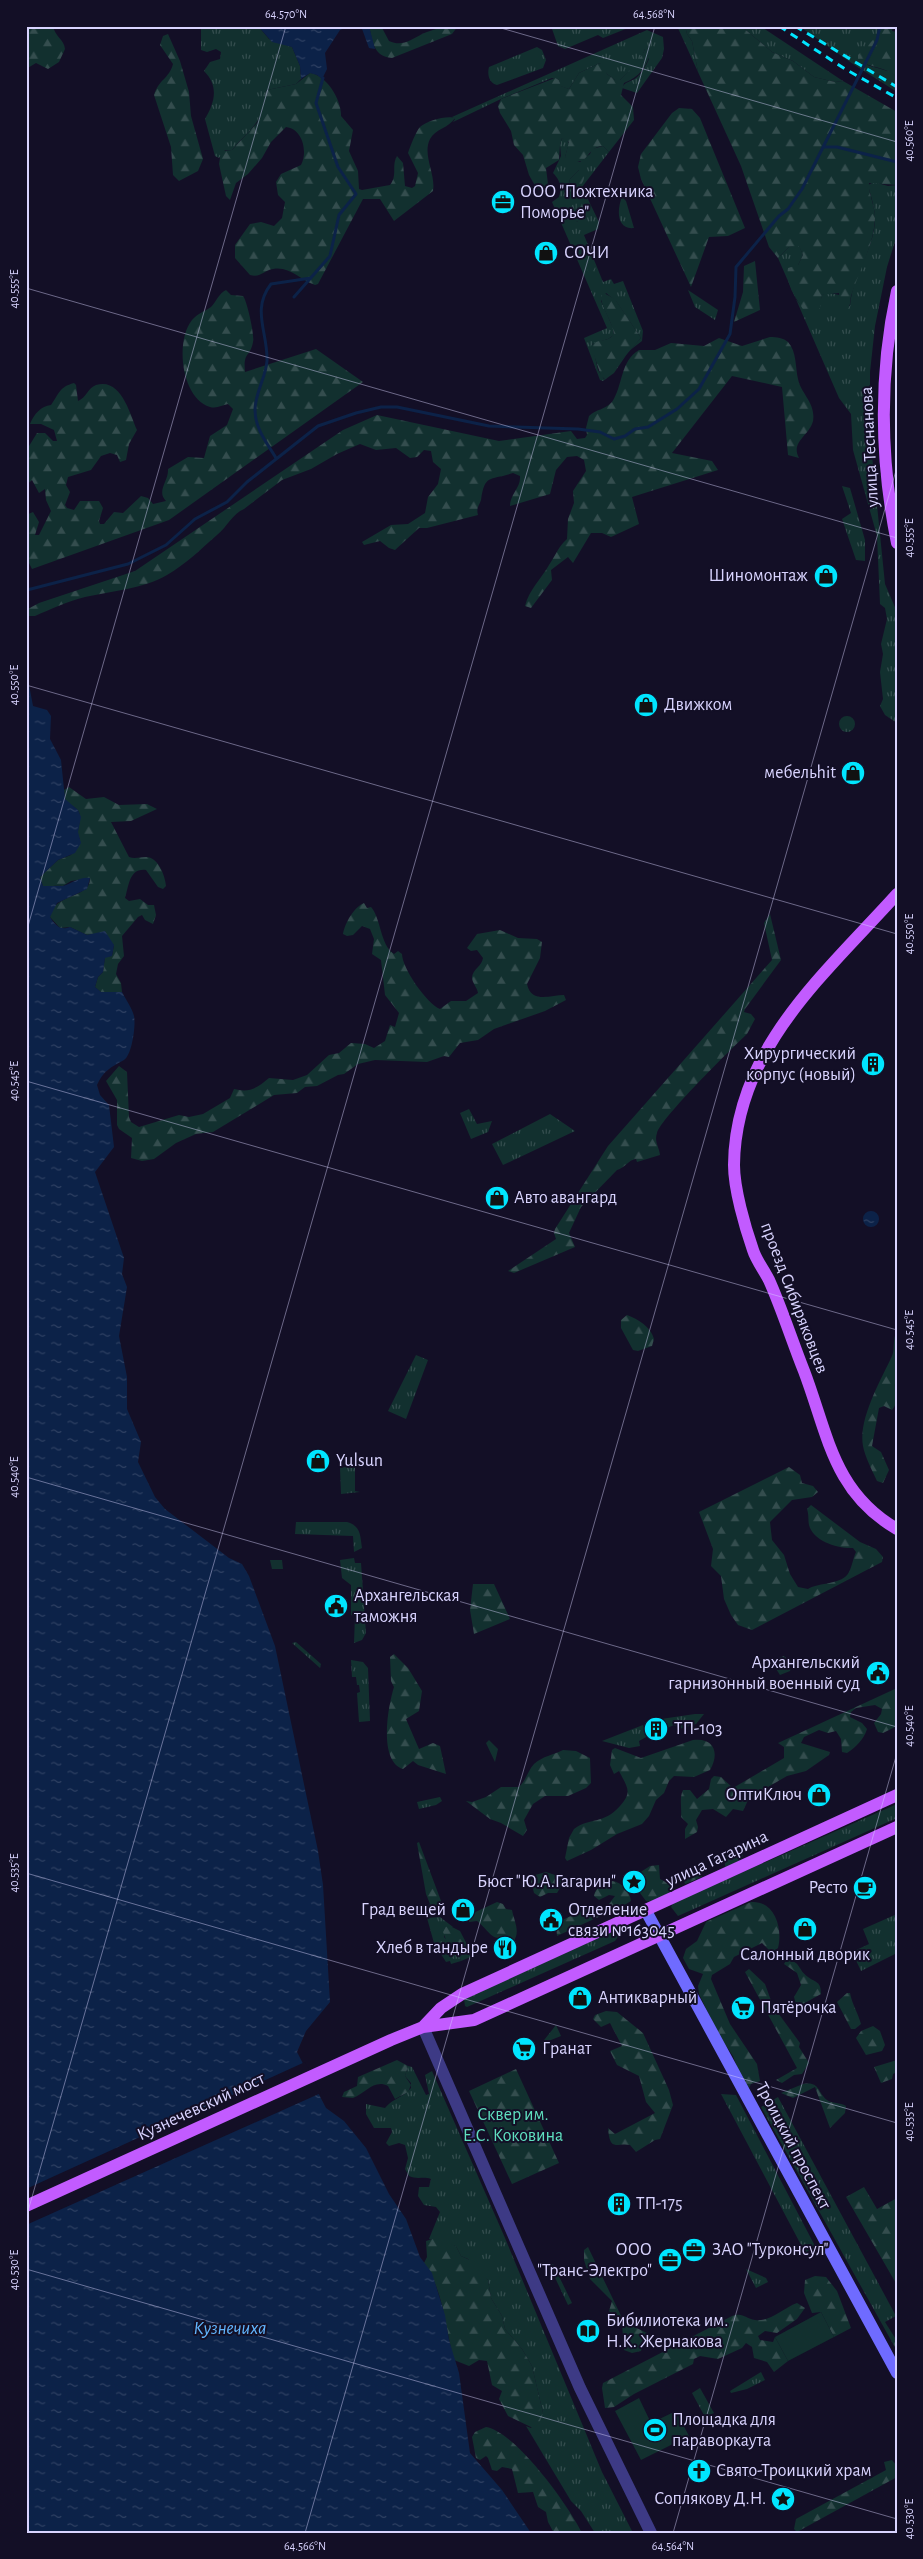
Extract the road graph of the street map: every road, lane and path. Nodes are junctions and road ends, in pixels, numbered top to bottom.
1 (897, 291) edge
2 (897, 543) edge
3 (897, 894) edge
4 (897, 1529) edge
5 (897, 1795) edge
6 (897, 1827) edge
7 (646, 1911) junction
8 (659, 1935) junction
9 (423, 2026) junction
10 (391, 2040) joint
11 (26, 2206) edge
12 (897, 2373) edge
13 (650, 2533) edge

1 - 2 main road, улица Теснанова
3 - 4 main road, проезд Сибиряковцев
5 - 7 main road, улица Гагарина
6 - 8 main road, улица Гагарина
7 - 8 main road, Троицкий проспект
7 - 9 main road, улица Гагарина
8 - 9 main road, улица Гагарина
8 - 12 main road, Троицкий проспект
9 - 10 main road, улица Гагарина
9 - 13 street
10 - 11 main road, Кузнечевский мост

